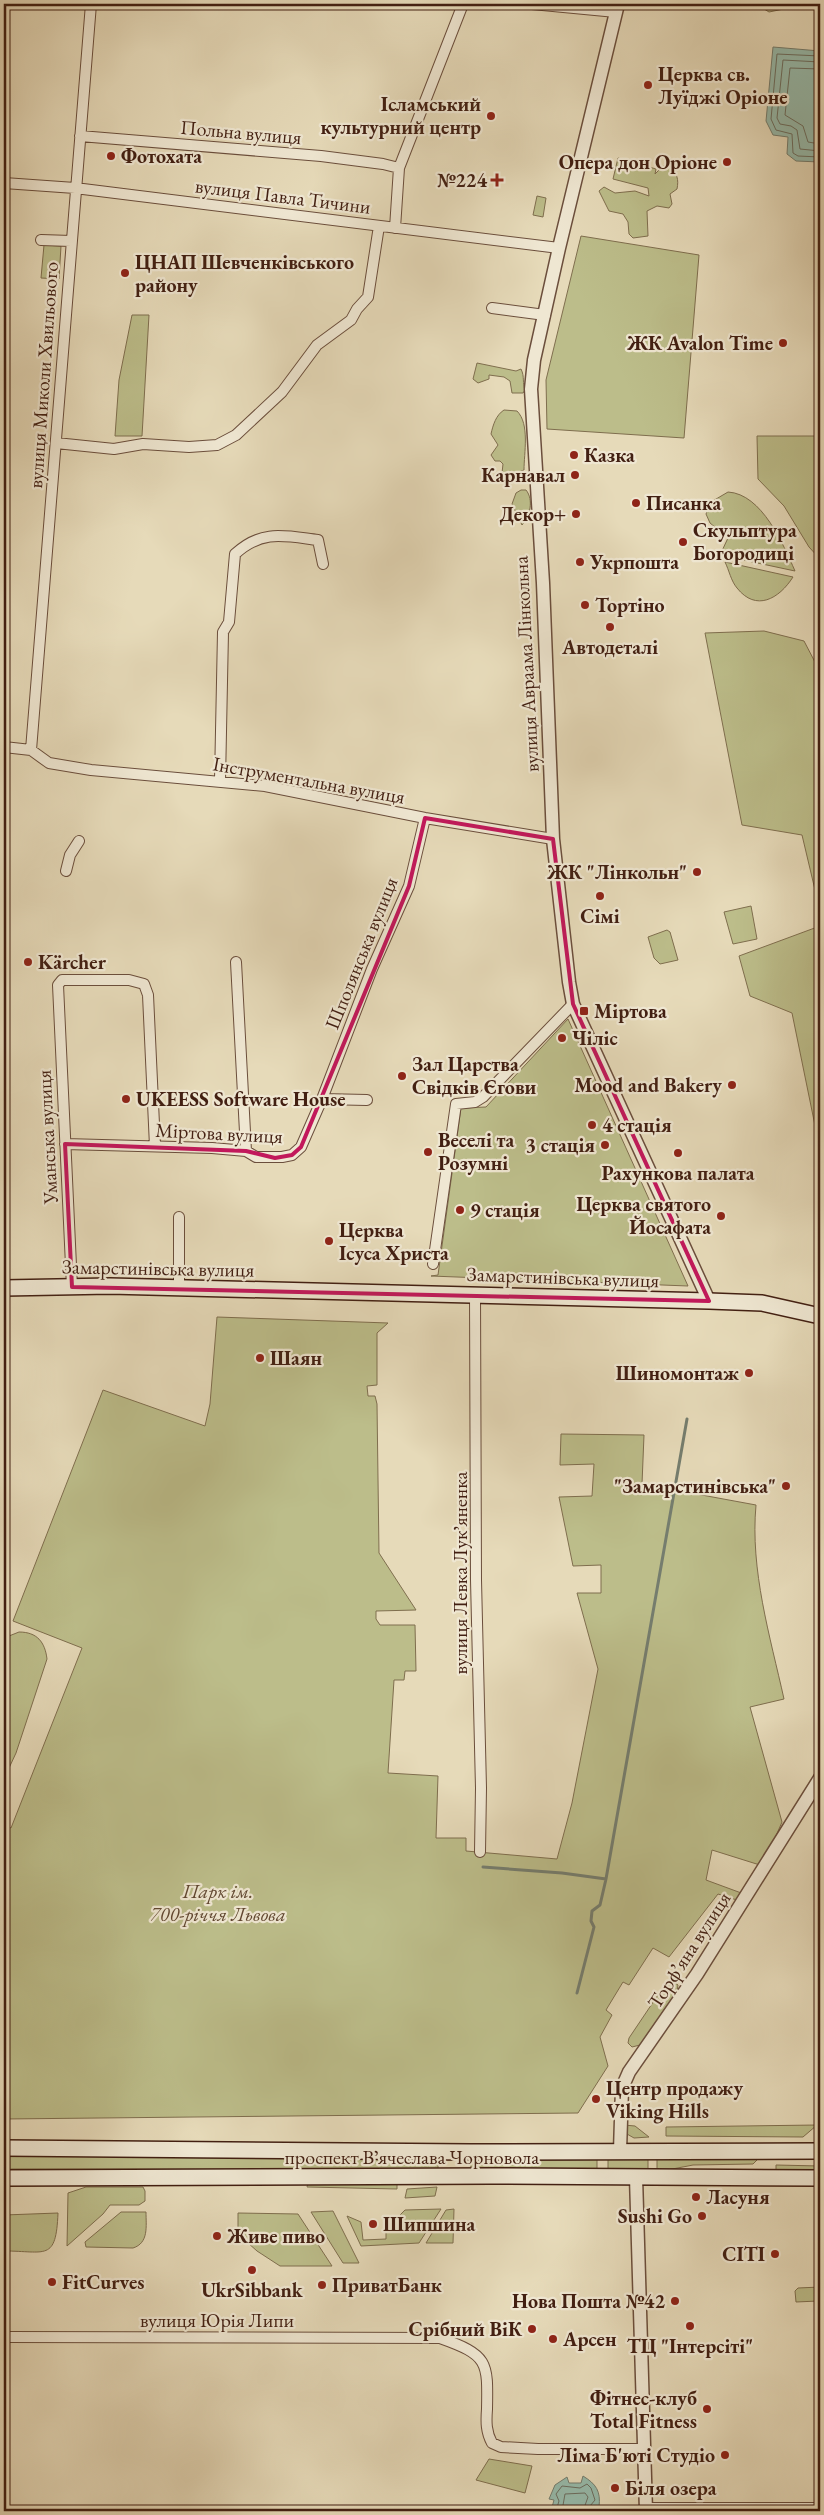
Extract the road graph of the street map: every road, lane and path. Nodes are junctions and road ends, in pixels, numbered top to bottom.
1 (91, 4) edge
2 (463, 4) edge
3 (532, 4) edge
4 (617, 8) edge
5 (80, 136) junction
6 (399, 168) junction
7 (4, 183) edge
8 (75, 188) junction
9 (380, 226) junction
10 (395, 228) junction
11 (41, 240) dead end
12 (71, 242) junction
13 (559, 248) junction
14 (492, 308) dead end
15 (545, 315) junction
16 (56, 443) junction
17 (323, 564) dead end
18 (4, 747) edge
19 (31, 750) junction
20 (220, 781) junction
21 (425, 818) junction
22 (553, 839) junction
23 (80, 842) dead end
24 (66, 871) dead end
25 (236, 962) dead end
26 (573, 1004) junction
27 (322, 1099) junction
28 (367, 1100) dead end
29 (65, 1144) junction
30 (155, 1146) junction
31 (246, 1150) junction
32 (179, 1217) dead end
33 (433, 1264) dead end
34 (72, 1287) junction
35 (179, 1287) junction
36 (4, 1288) edge
37 (475, 1294) junction
38 (709, 1301) junction
39 (820, 1316) edge
40 (820, 1778) edge
41 (480, 1852) dead end
42 (4, 2148) edge
43 (767, 2150) junction
44 (820, 2150) edge
45 (620, 2151) junction
46 (470, 2152) junction
47 (467, 2176) junction
48 (766, 2177) junction
49 (4, 2178) edge
50 (636, 2178) junction
51 (820, 2178) edge
52 (4, 2337) edge
53 (644, 2449) junction
54 (820, 2508) edge
55 (646, 2509) edge

1 - 5 street, вулиця Миколи Хвильового
2 - 6 street
3 - 4 street
4 - 13 street, вулиця Авраама Лінкольна
5 - 6 street, Польна вулиця
5 - 8 street, вулиця Миколи Хвильового
6 - 10 street
7 - 8 street, вулиця Павла Тичини
8 - 9 street, вулиця Павла Тичини
8 - 12 street, вулиця Миколи Хвильового
9 - 10 street, вулиця Павла Тичини
9 - 16 street
10 - 13 street, вулиця Павла Тичини
11 - 12 street
12 - 16 street, вулиця Миколи Хвильового
13 - 15 street, вулиця Авраама Лінкольна
14 - 15 street
15 - 22 street, вулиця Авраама Лінкольна
16 - 19 street, вулиця Миколи Хвильового
17 - 20 street
18 - 19 street, Інструментальна вулиця
19 - 20 street, Інструментальна вулиця
20 - 21 street, Інструментальна вулиця
21 - 22 street, Інструментальна вулиця
21 - 27 street, Шполянська вулиця
22 - 26 street, вулиця Авраама Лінкольна
23 - 24 street
25 - 31 street
26 - 33 street
26 - 38 street, вулиця Авраама Лінкольна
27 - 28 street
27 - 31 street, Міртова вулиця
29 - 30 street, Міртова вулиця
29 - 30 street, Уманська вулиця
29 - 34 street, Уманська вулиця
30 - 31 street, Міртова вулиця
32 - 35 street
34 - 35 main road, Замарстинівська вулиця
34 - 36 main road, Замарстинівська вулиця
35 - 37 main road, Замарстинівська вулиця
37 - 38 main road, Замарстинівська вулиця
37 - 41 street, вулиця Левка Лукʼяненка
38 - 39 main road, Замарстинівська вулиця
40 - 45 street, Торфʼяна вулиця
42 - 46 main road, проспект Вʼячеслава Чорновола
43 - 44 main road, проспект Вʼячеслава Чорновола
43 - 45 main road, проспект Вʼячеслава Чорновола
43 - 48 main road
45 - 46 main road, проспект Вʼячеслава Чорновола
46 - 47 main road
47 - 49 main road, проспект Вʼячеслава Чорновола
47 - 50 main road, проспект Вʼячеслава Чорновола
48 - 50 main road, проспект Вʼячеслава Чорновола
48 - 51 main road, проспект Вʼячеслава Чорновола
50 - 53 street
52 - 53 street, вулиця Юрія Липи
53 - 55 street
54 - 55 street

